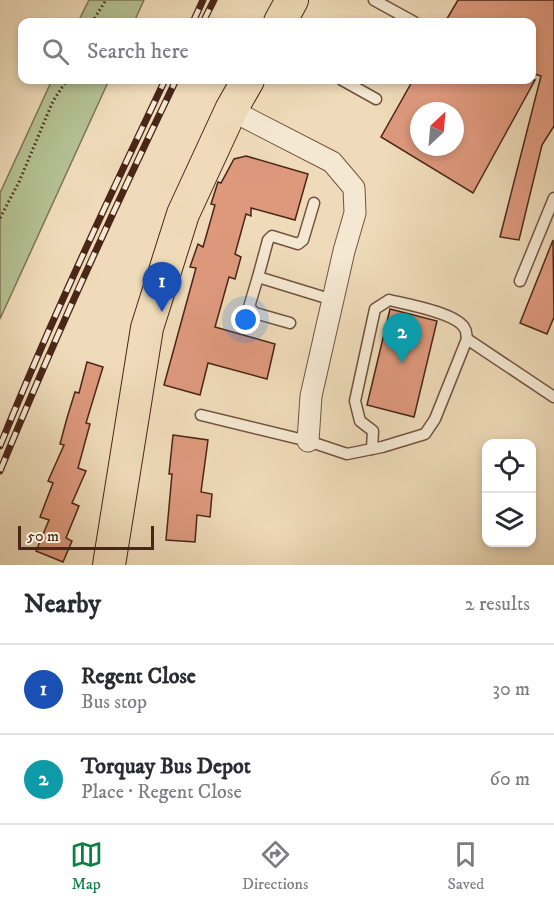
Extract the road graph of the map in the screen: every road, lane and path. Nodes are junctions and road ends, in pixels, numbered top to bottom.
1 (106, 0) edge
2 (292, 0) edge
3 (374, 0) edge
4 (95, 18) edge
5 (282, 18) edge
6 (407, 18) edge
7 (64, 84) edge
8 (246, 84) edge
9 (349, 84) edge
10 (376, 99) dead end
11 (231, 110) junction
12 (554, 198) edge
13 (314, 203) dead end
14 (0, 218) edge
15 (258, 277) junction
16 (520, 280) dead end
17 (333, 300) junction
18 (290, 323) dead end
19 (466, 339) junction
20 (554, 397) edge
21 (201, 415) dead end
22 (308, 441) junction
23 (372, 449) junction
24 (109, 565) edge

1 - 4 path
2 - 5 main road
3 - 6 lane
7 - 14 path
8 - 11 main road
9 - 10 lane
11 - 17 street
11 - 24 main road
12 - 16 lane
13 - 15 lane
15 - 17 lane
15 - 18 lane
17 - 22 street
19 - 20 lane
19 - 23 lane
19 - 23 lane
21 - 22 lane
22 - 23 lane

